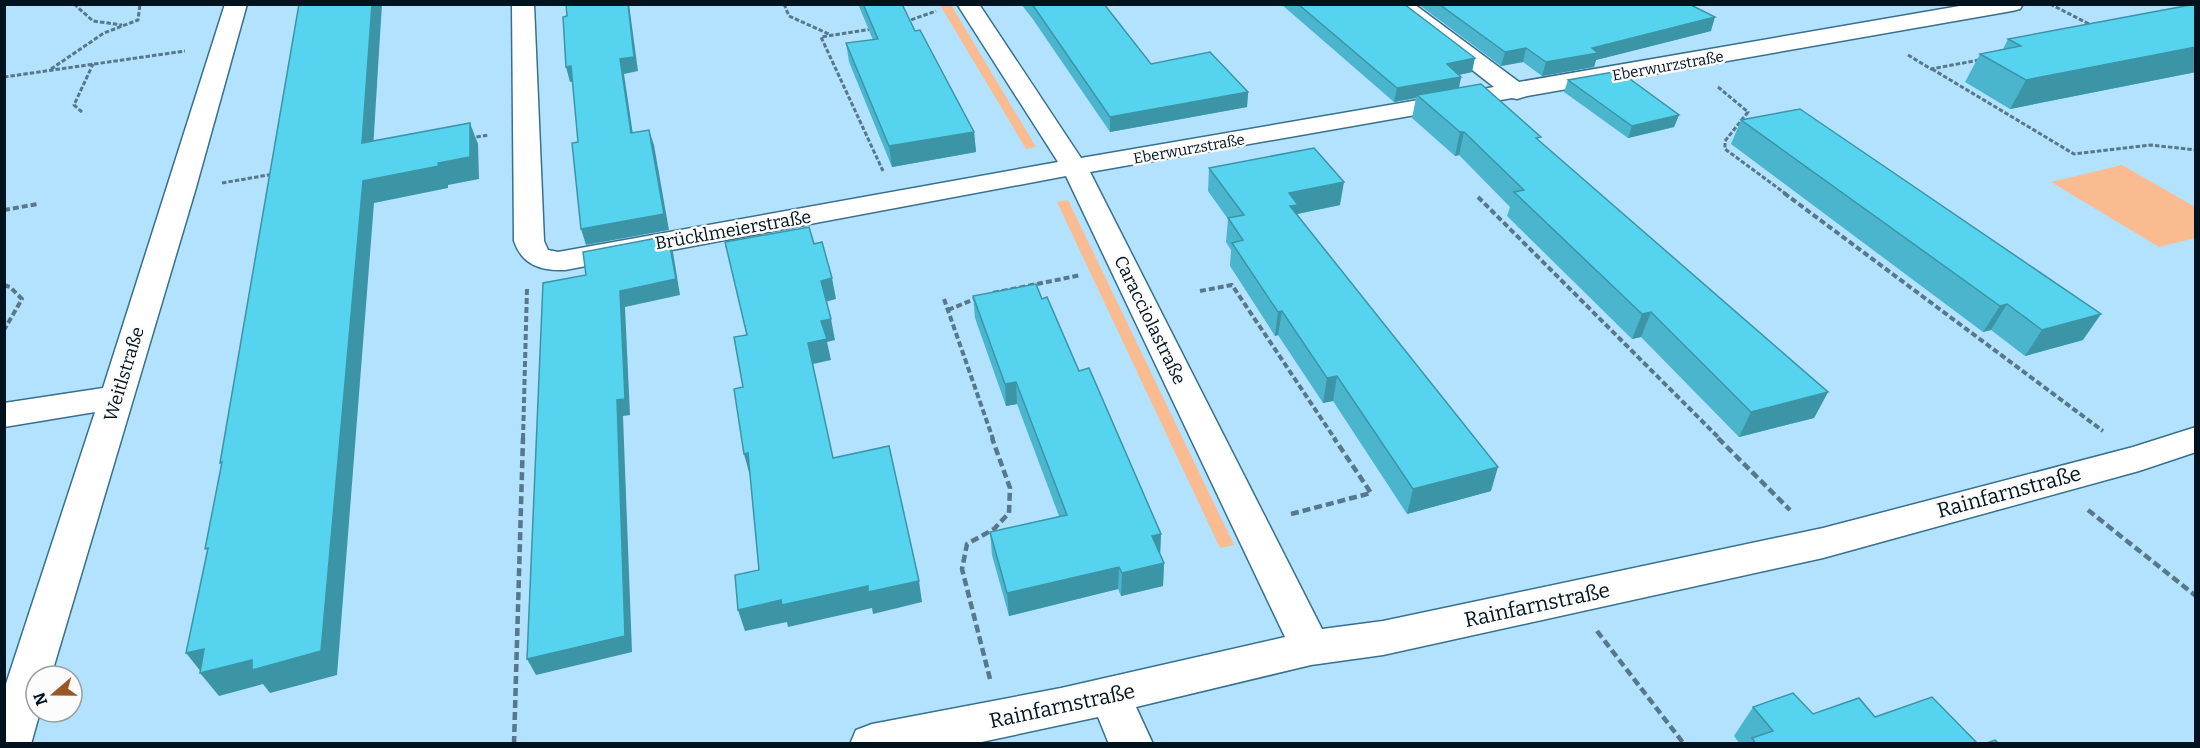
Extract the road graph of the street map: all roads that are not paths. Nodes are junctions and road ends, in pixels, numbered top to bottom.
1 (236, 4) edge
2 (523, 4) edge
3 (968, 4) edge
4 (1398, 4) edge
5 (1918, 4) edge
6 (2012, 4) edge
7 (1943, 16) junction
8 (1517, 92) junction
9 (1075, 168) junction
10 (117, 397) junction
11 (4, 415) edge
12 (2196, 439) edge
13 (1311, 648) junction
14 (1110, 696) junction
15 (9, 744) edge
16 (872, 744) edge
17 (1131, 744) edge

1 - 10 street, Weitlstraße
2 - 9 street, Brücklmeierstraße
3 - 9 street, Caracciolastraße
4 - 8 street
5 - 7 street
6 - 7 street, Eberwurzstraße
7 - 8 street, Eberwurzstraße
8 - 9 street, Eberwurzstraße
9 - 13 street, Caracciolastraße
10 - 11 street
10 - 15 street, Weitlstraße
12 - 13 street, Rainfarnstraße
13 - 14 street, Rainfarnstraße
14 - 16 street, Rainfarnstraße
14 - 17 street

